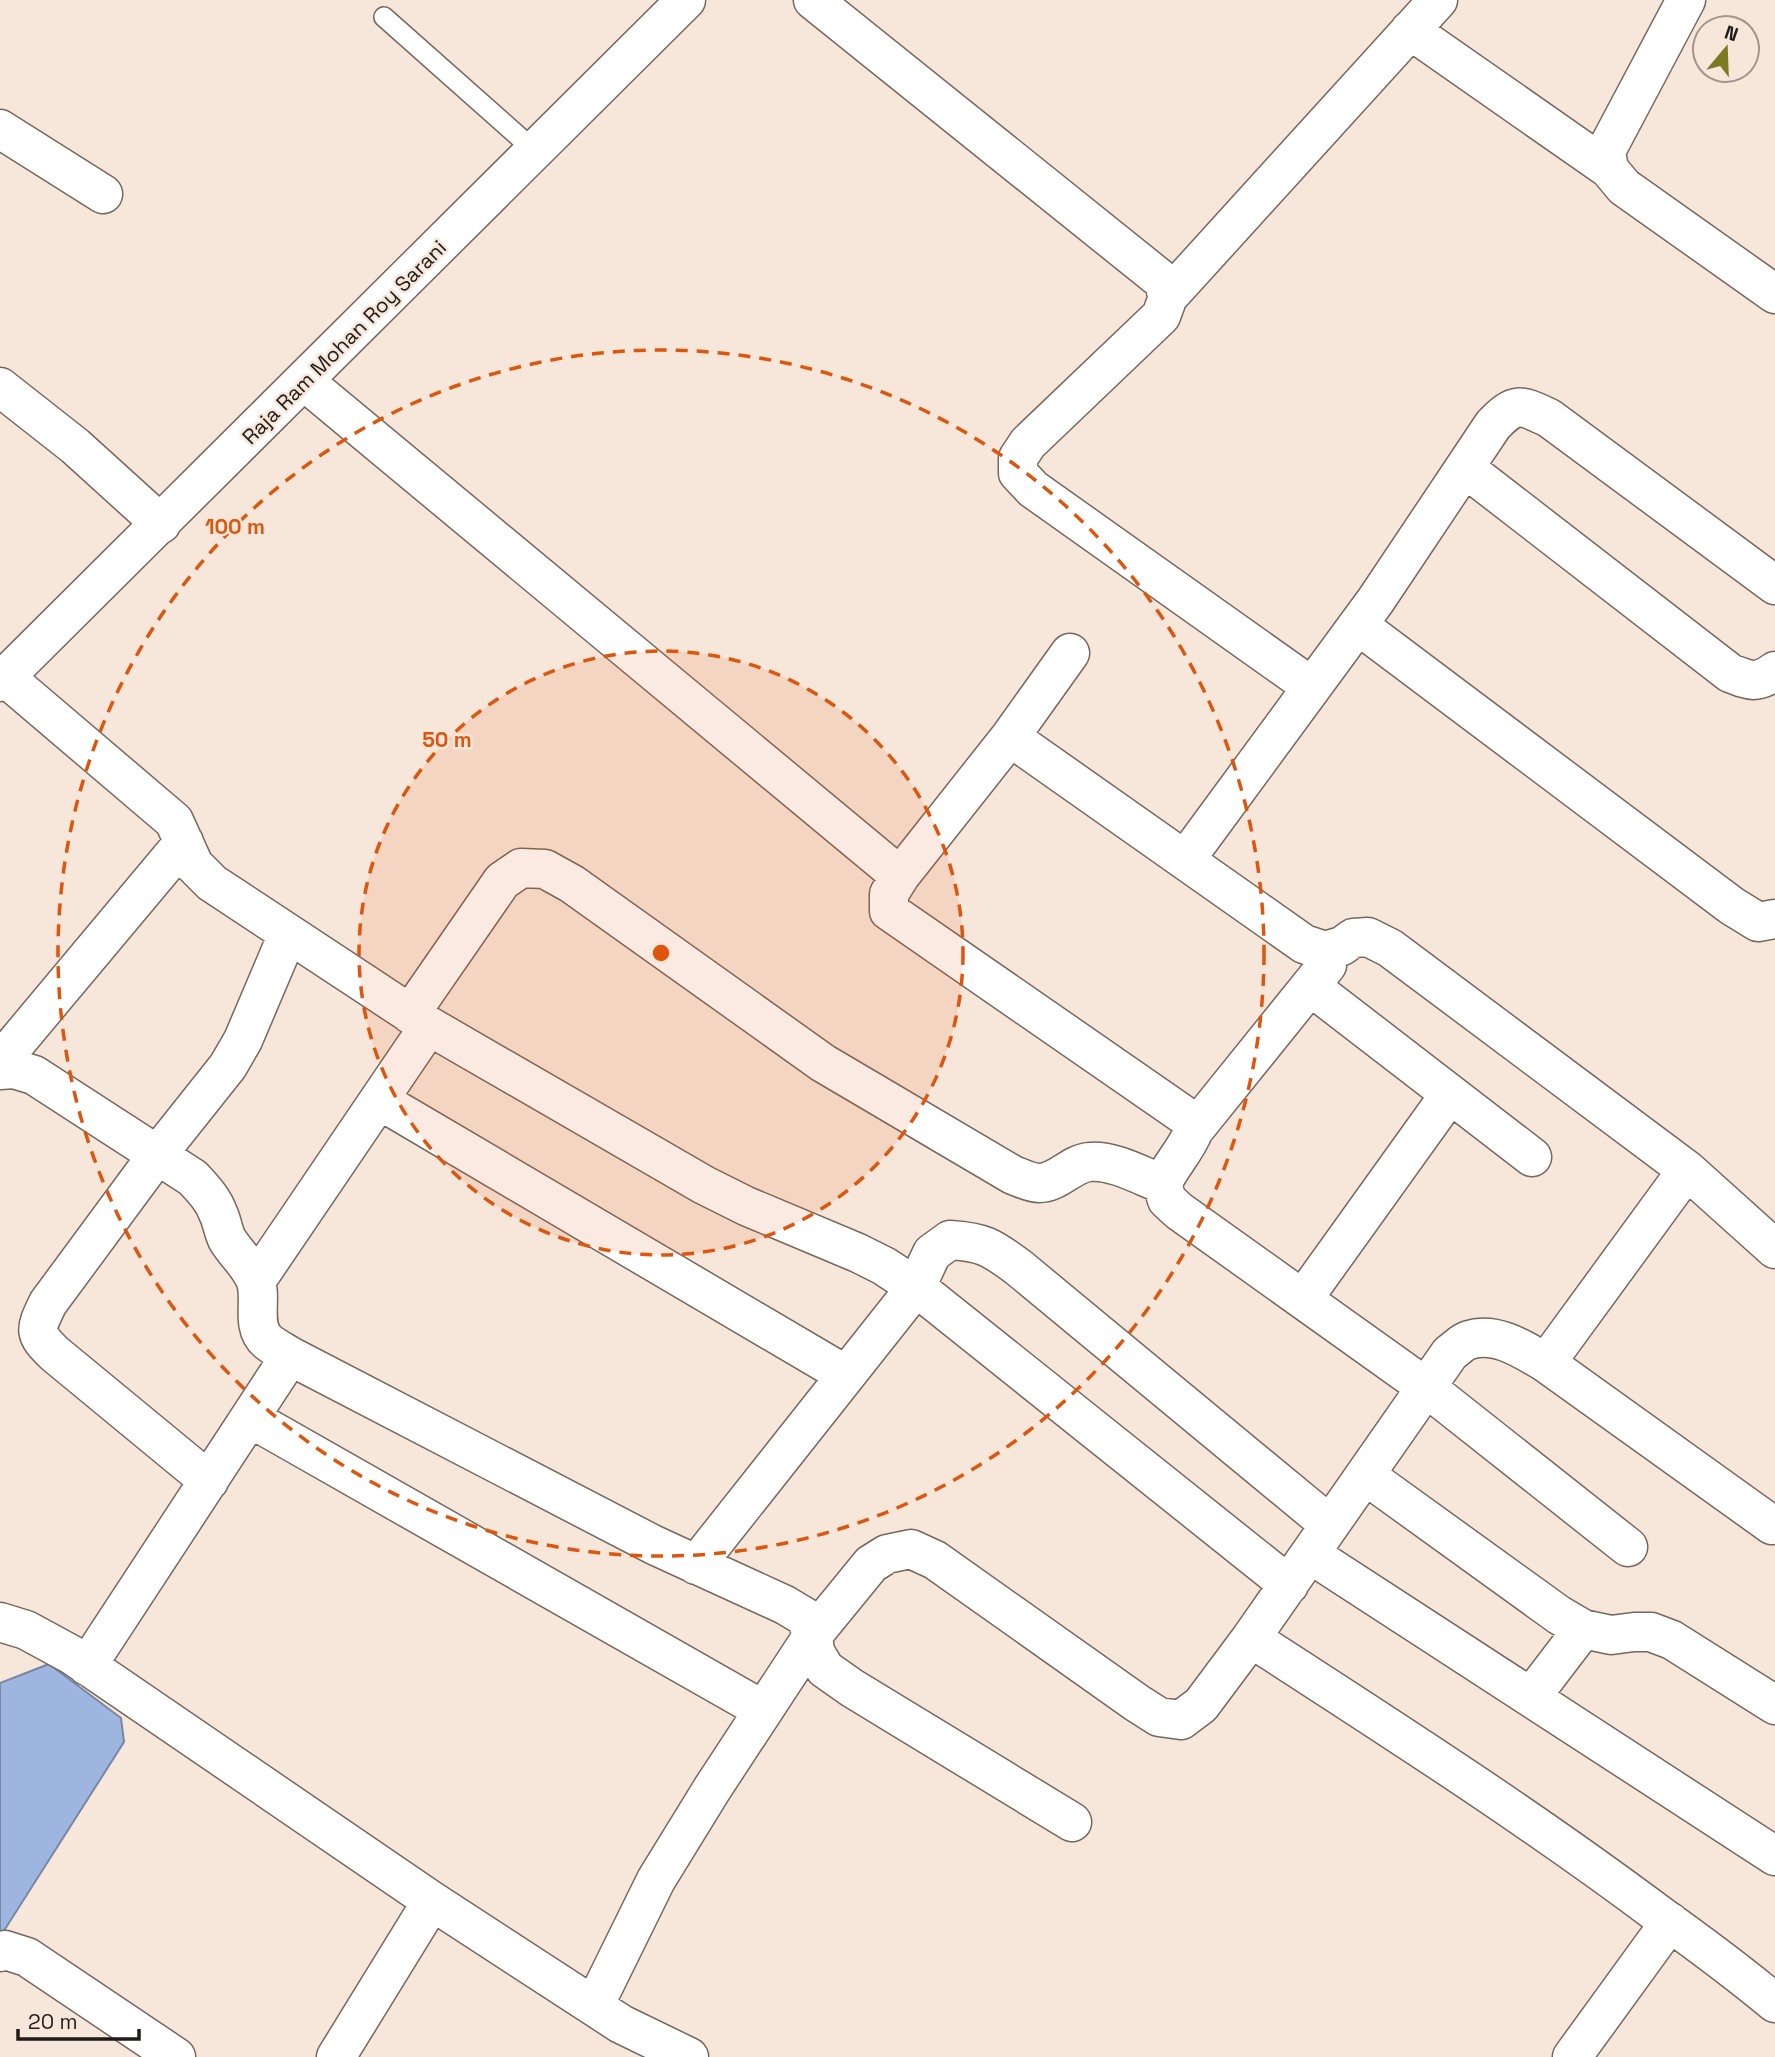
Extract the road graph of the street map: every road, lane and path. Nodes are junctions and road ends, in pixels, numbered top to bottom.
1 (813, 0) edge
2 (1438, 0) edge
3 (1686, 0) edge
4 (682, 1) edge
5 (384, 17) dead end
6 (1410, 30) junction
7 (0, 129) edge
8 (535, 151) junction
9 (1609, 169) junction
10 (103, 194) dead end
11 (1775, 294) edge
12 (1168, 298) junction
13 (304, 381) junction
14 (0, 387) edge
15 (1465, 468) junction
16 (161, 524) junction
17 (1775, 585) edge
18 (1358, 625) junction
19 (1070, 653) dead end
20 (1775, 671) edge
21 (2, 677) edge
22 (1312, 687) junction
23 (1010, 737) junction
24 (184, 842) junction
25 (1185, 860) junction
26 (900, 876) junction
27 (1775, 919) edge
28 (288, 934) junction
29 (1342, 946) junction
30 (1310, 986) junction
31 (420, 1020) junction
32 (0, 1062) edge
33 (0, 1070) edge
34 (1450, 1094) junction
35 (379, 1100) junction
36 (1194, 1130) junction
37 (158, 1154) junction
38 (1532, 1157) dead end
39 (1687, 1170) junction
40 (1162, 1184) junction
41 (1775, 1249) edge
42 (256, 1281) junction
43 (916, 1287) junction
44 (1303, 1299) junction
45 (290, 1356) junction
46 (1546, 1363) junction
47 (846, 1375) junction
48 (1427, 1388) junction
49 (250, 1418) junction
50 (1365, 1475) junction
51 (209, 1480) junction
52 (1772, 1525) dead end
53 (1320, 1539) junction
54 (1628, 1547) dead end
55 (696, 1565) junction
56 (1289, 1585) junction
57 (0, 1622) edge
58 (1583, 1629) junction
59 (813, 1635) junction
60 (1251, 1638) junction
61 (87, 1666) junction
62 (1531, 1697) junction
63 (1775, 1705) edge
64 (763, 1710) junction
65 (1072, 1822) dead end
66 (1775, 1856) edge
67 (432, 1902) junction
68 (1670, 1922) junction
69 (0, 1952) edge
70 (1775, 2003) edge
71 (594, 2006) junction
72 (176, 2057) edge
73 (336, 2057) edge
74 (689, 2057) edge
75 (1572, 2057) edge

1 - 12 street
2 - 6 street
3 - 9 street
4 - 8 street, Raja Ram Mohan Roy Sarani
5 - 8 lane
6 - 9 street
6 - 12 street
7 - 10 street
8 - 13 street, Raja Ram Mohan Roy Sarani
9 - 11 street
12 - 22 street
13 - 16 street, Raja Ram Mohan Roy Sarani
13 - 26 street
14 - 16 street
15 - 17 street
15 - 18 street
15 - 20 street
16 - 21 street, Raja Ram Mohan Roy Sarani
18 - 22 street
18 - 27 street
19 - 23 street
21 - 24 street
22 - 25 street
23 - 25 street
23 - 26 street
24 - 28 street
24 - 32 street
25 - 29 street
26 - 36 street
28 - 31 street
28 - 37 street
29 - 30 street
29 - 39 street
30 - 34 street
30 - 36 street
31 - 35 street
31 - 40 street
31 - 43 street
33 - 37 street
34 - 38 street
34 - 44 street
35 - 42 street
35 - 47 street
36 - 40 street
37 - 42 street
37 - 51 street
39 - 41 street
39 - 46 street
40 - 44 street
42 - 45 street
43 - 47 street
43 - 53 street
43 - 56 street
44 - 48 street
45 - 49 street
45 - 55 street
46 - 48 street
46 - 52 street
47 - 55 street
48 - 50 street
48 - 54 street
49 - 51 street
49 - 64 street
50 - 53 street
50 - 58 street
51 - 61 street
53 - 56 street
53 - 62 street
55 - 59 street
56 - 60 street
57 - 61 street
58 - 62 street
58 - 63 street
59 - 60 street
59 - 64 street
59 - 65 street
60 - 68 street
61 - 67 street
62 - 66 street
64 - 71 street
67 - 71 street
67 - 73 street
68 - 70 street
68 - 75 street
69 - 72 street
71 - 74 street

